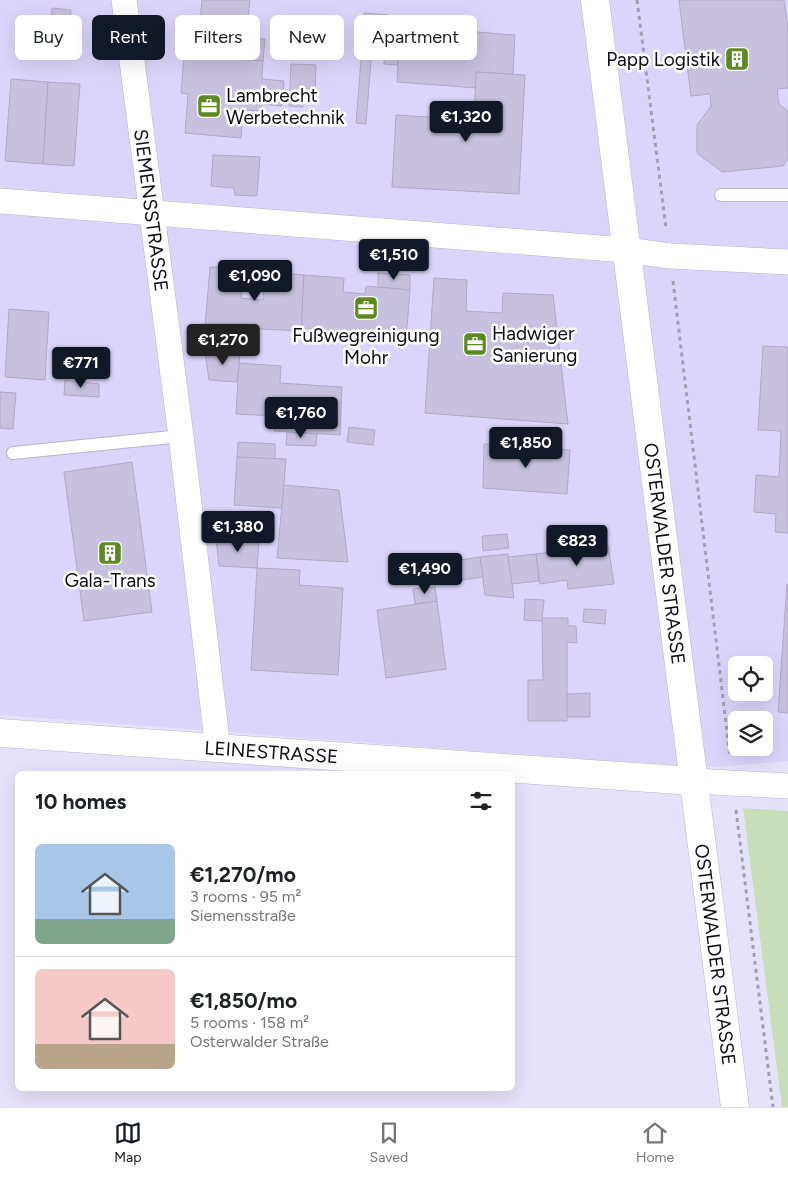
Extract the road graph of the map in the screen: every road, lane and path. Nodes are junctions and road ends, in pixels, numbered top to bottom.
1 (124, 0) edge
2 (595, 0) edge
3 (637, 0) edge
4 (721, 195) dead end
5 (788, 195) edge
6 (0, 201) edge
7 (152, 213) junction
8 (626, 250) junction
9 (670, 256) junction
10 (788, 262) edge
11 (180, 436) junction
12 (13, 453) dead end
13 (0, 733) edge
14 (218, 749) junction
15 (693, 781) junction
16 (733, 783) junction
17 (788, 786) edge
18 (735, 1107) edge
19 (773, 1107) edge

1 - 7 street, SIEMENSSTRASSE
2 - 8 street, OSTERWALDER STRASSE
3 - 9 path
4 - 5 lane
6 - 7 street
7 - 8 street
7 - 11 street, SIEMENSSTRASSE
8 - 9 street
8 - 15 street, OSTERWALDER STRASSE
9 - 10 street
9 - 16 path
11 - 12 lane
11 - 14 street, SIEMENSSTRASSE
13 - 14 street, LEINESTRASSE
14 - 15 street, LEINESTRASSE
15 - 16 street
15 - 18 street, OSTERWALDER STRASSE
16 - 17 street
16 - 19 path

